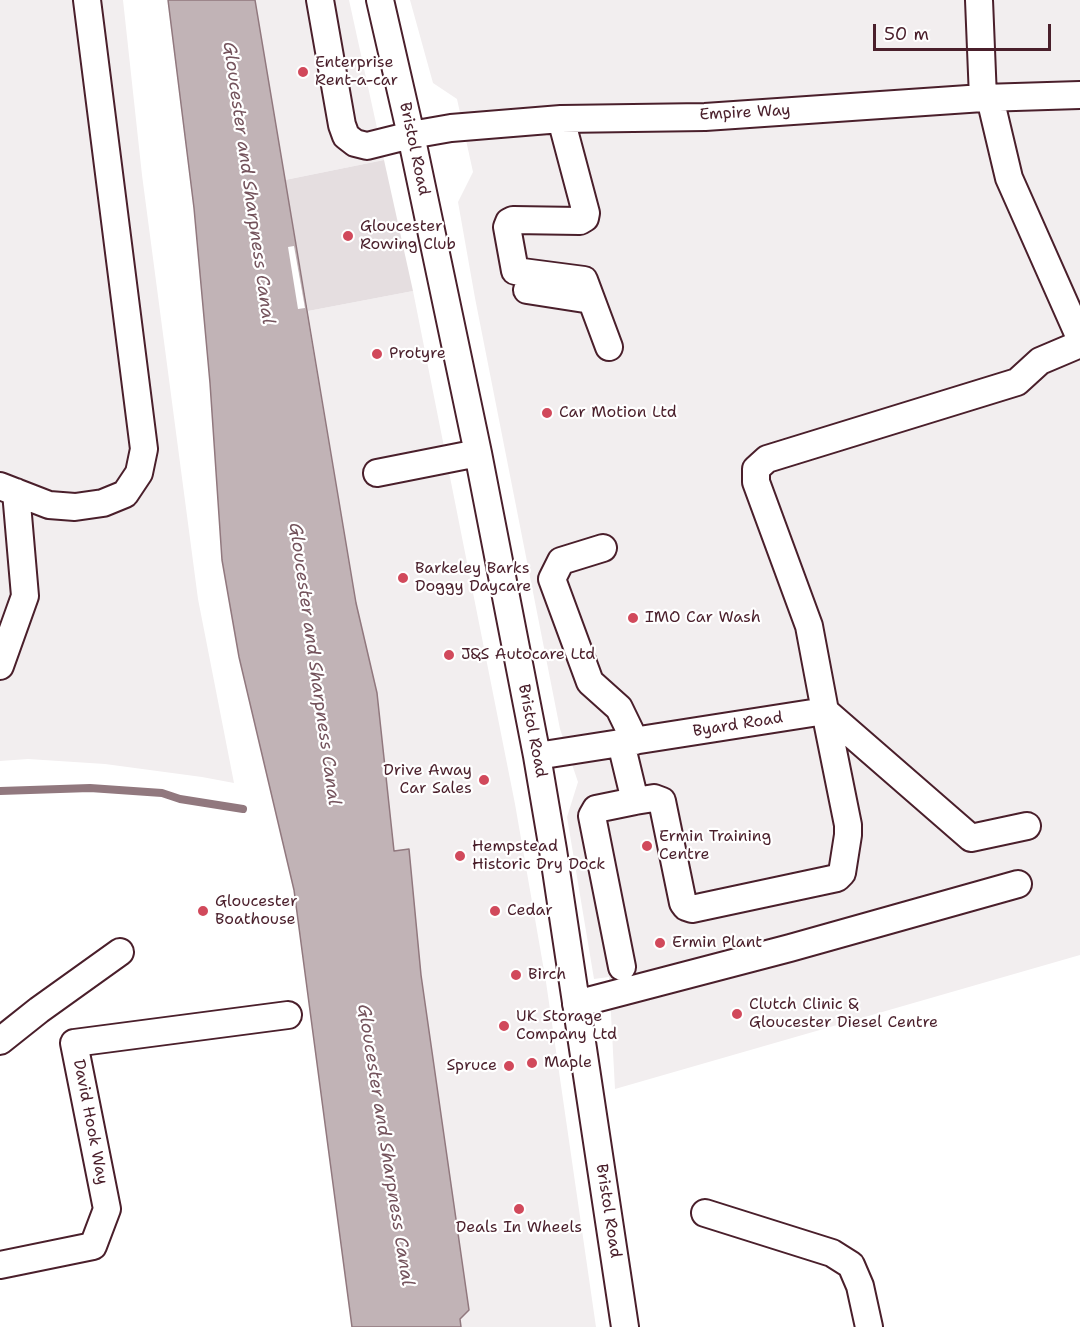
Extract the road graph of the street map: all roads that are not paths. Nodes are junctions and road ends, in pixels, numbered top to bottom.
1 (87, 0) edge
2 (320, 0) edge
3 (380, 0) edge
4 (980, 0) edge
5 (1080, 95) edge
6 (987, 98) junction
7 (561, 119) junction
8 (411, 135) junction
9 (1080, 338) edge
10 (1080, 344) edge
11 (609, 347) dead end
12 (478, 453) junction
13 (377, 473) dead end
14 (8, 489) edge
15 (603, 548) dead end
16 (0, 666) edge
17 (825, 711) junction
18 (628, 742) junction
19 (537, 756) junction
20 (635, 801) junction
21 (1028, 826) dead end
22 (1018, 884) dead end
23 (120, 952) dead end
24 (622, 967) dead end
25 (576, 1004) junction
26 (288, 1015) dead end
27 (0, 1041) edge
28 (705, 1213) dead end
29 (0, 1265) edge
30 (625, 1327) edge
31 (869, 1327) edge

1 - 14 street
2 - 8 street, Empire Way
3 - 8 street, Bristol Road
4 - 6 street
5 - 6 street, Empire Way
6 - 7 street, Empire Way
6 - 9 street
7 - 8 street, Empire Way
7 - 11 street
8 - 12 street, Bristol Road
10 - 17 street
12 - 13 street
12 - 19 street, Bristol Road
14 - 16 street
15 - 18 street
17 - 18 street, Byard Road
17 - 20 street
17 - 21 street
18 - 19 street, Byard Road
18 - 20 street
19 - 25 street, Bristol Road
20 - 24 street
22 - 25 street
23 - 27 street
25 - 30 street, Bristol Road
26 - 29 street, David Hook Way
28 - 31 street

